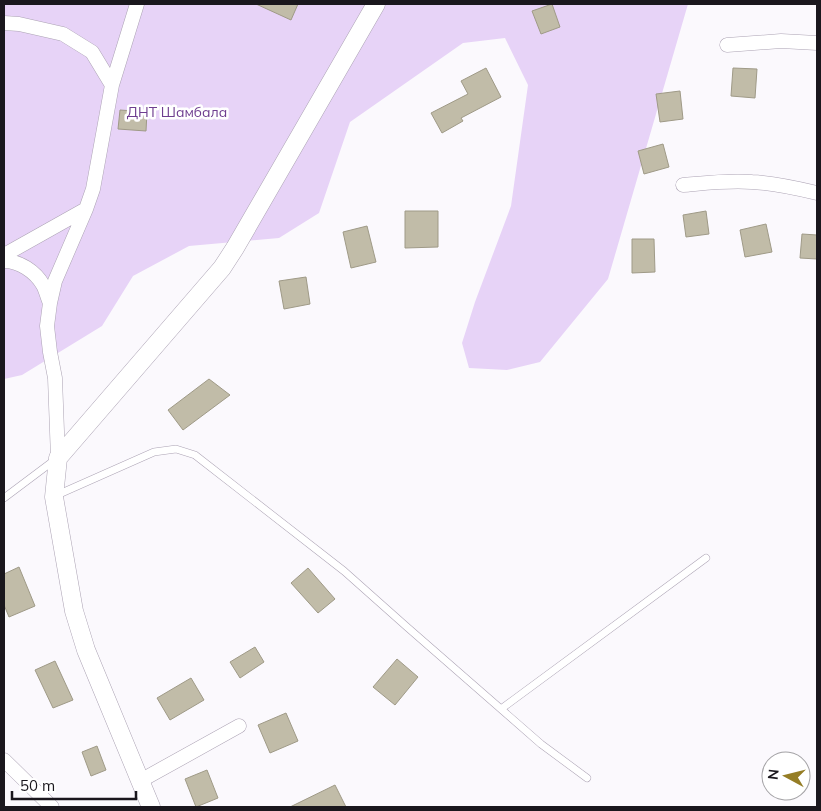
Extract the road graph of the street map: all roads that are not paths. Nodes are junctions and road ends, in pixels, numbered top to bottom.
1 (137, 4) edge
2 (376, 4) edge
3 (4, 23) edge
4 (817, 43) edge
5 (727, 45) dead end
6 (112, 85) junction
7 (683, 185) dead end
8 (817, 193) edge
9 (86, 209) junction
10 (4, 255) edge
11 (4, 261) edge
12 (50, 303) junction
13 (58, 458) junction
14 (54, 497) junction
15 (4, 498) edge
16 (706, 558) dead end
17 (501, 709) junction
18 (239, 726) dead end
19 (4, 760) edge
20 (587, 778) dead end
21 (140, 780) junction
22 (52, 807) edge
23 (151, 807) edge

1 - 6 street
2 - 13 street
3 - 6 street
4 - 5 street
6 - 9 street
7 - 8 street
9 - 10 street
9 - 12 street
11 - 12 street
12 - 13 street
13 - 14 street
13 - 15 lane
14 - 17 lane
14 - 21 street
16 - 17 lane
17 - 20 lane
18 - 21 street
19 - 22 street
21 - 23 street

